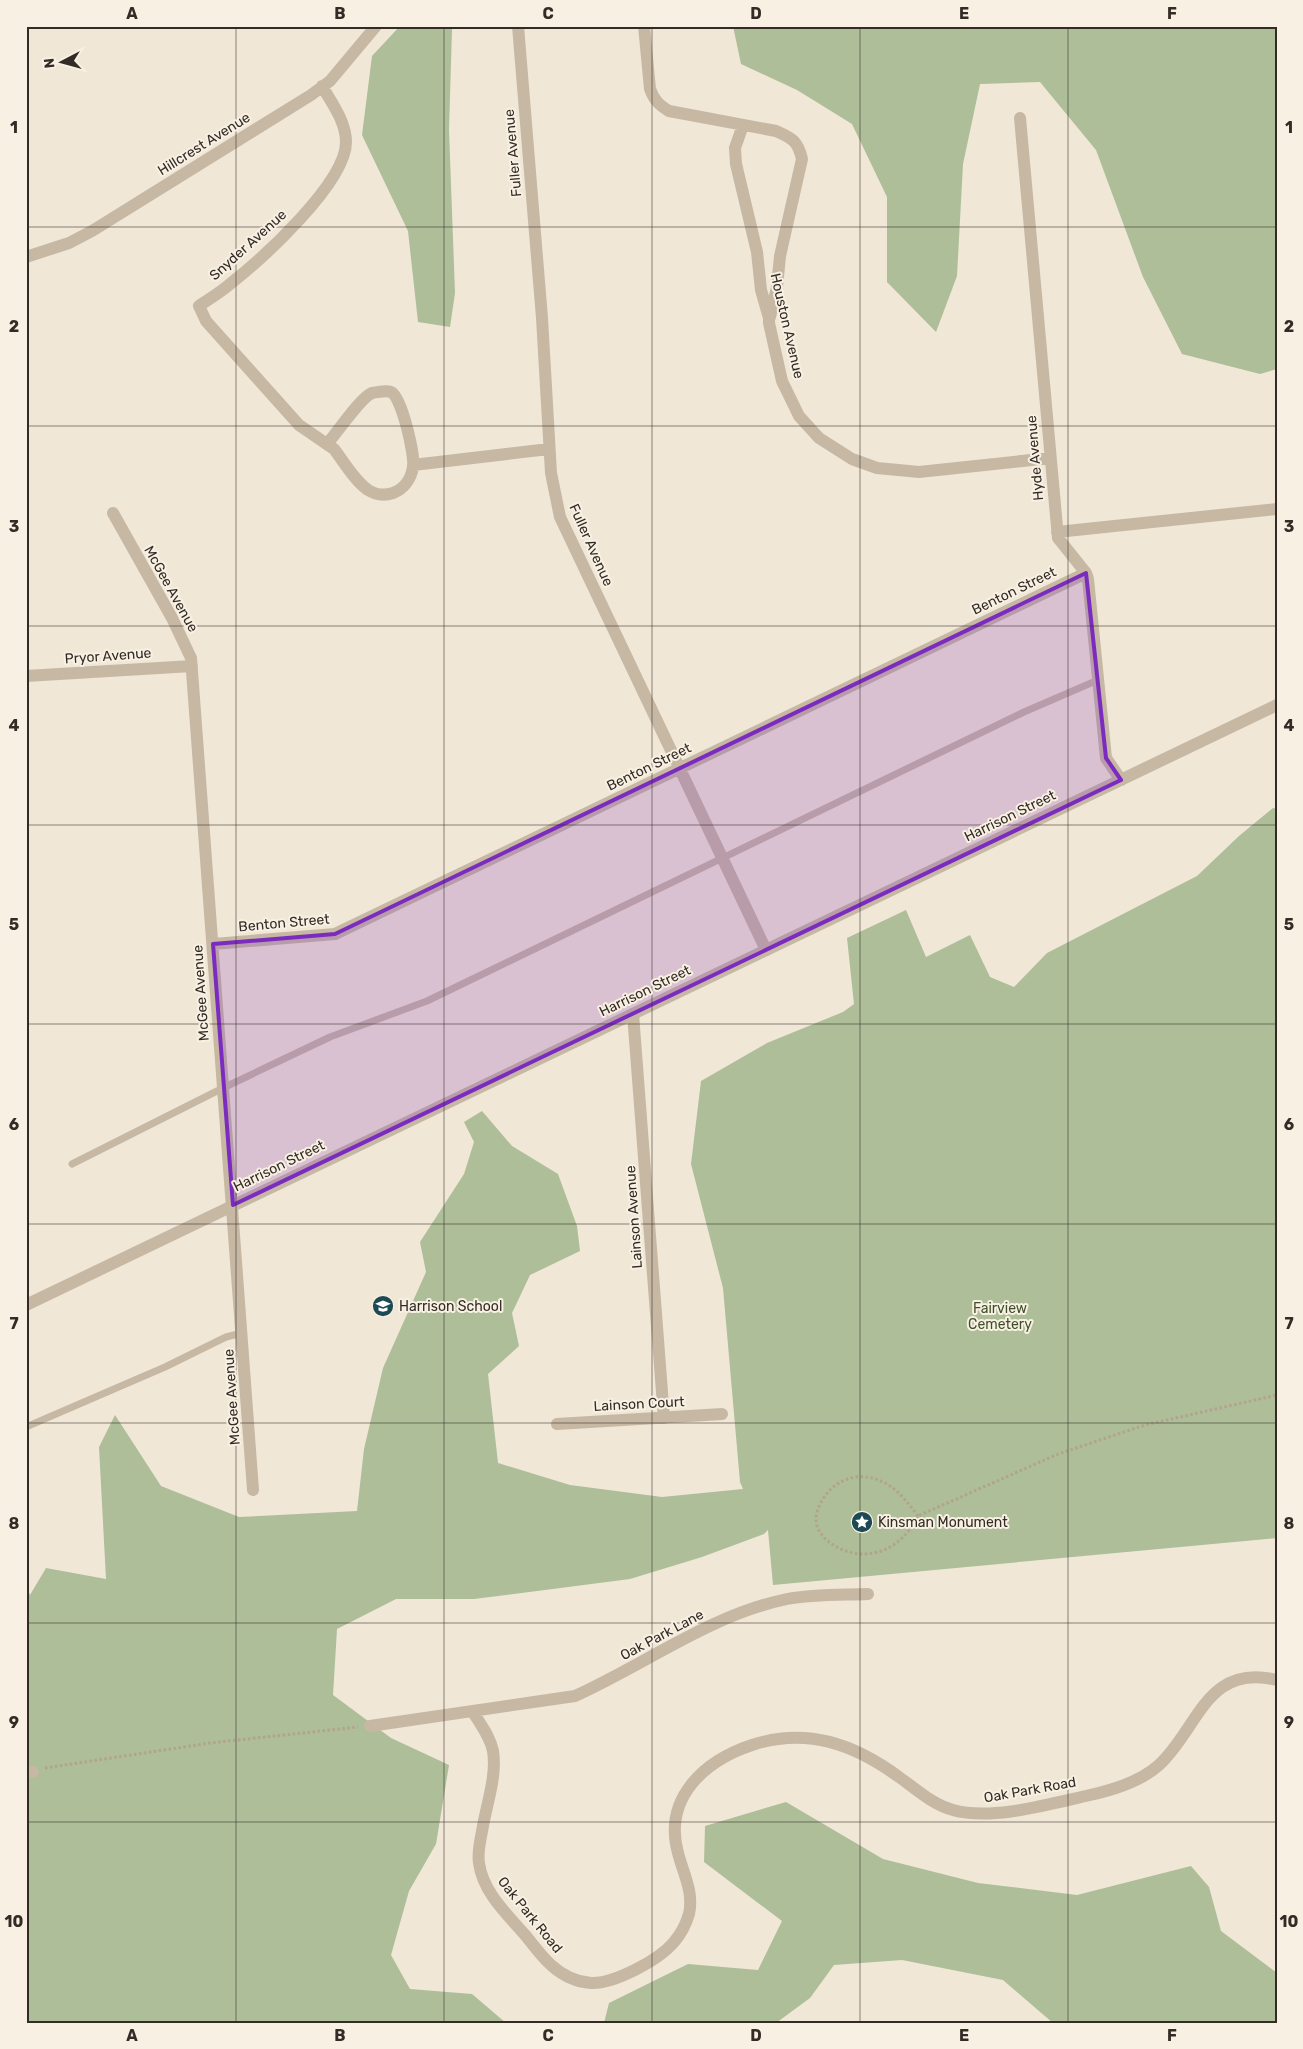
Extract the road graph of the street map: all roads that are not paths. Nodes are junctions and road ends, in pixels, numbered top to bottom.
1 (376, 26) edge
2 (518, 26) edge
3 (644, 26) edge
4 (322, 86) junction
5 (1020, 118) dead end
6 (743, 125) junction
7 (26, 257) edge
8 (770, 318) junction
9 (327, 444) junction
10 (550, 449) junction
11 (1050, 458) junction
12 (413, 465) junction
13 (1277, 509) edge
14 (113, 513) dead end
15 (1057, 532) junction
16 (1086, 573) junction
17 (192, 666) junction
18 (26, 676) edge
19 (1098, 680) junction
20 (1277, 705) edge
21 (679, 768) junction
22 (1121, 780) junction
23 (722, 858) junction
24 (213, 944) junction
25 (766, 950) junction
26 (633, 1014) junction
27 (223, 1088) junction
28 (72, 1164) dead end
29 (233, 1205) junction
30 (26, 1305) edge
31 (242, 1332) junction
32 (722, 1414) dead end
33 (664, 1418) junction
34 (557, 1424) dead end
35 (26, 1427) edge
36 (253, 1490) dead end
37 (868, 1594) dead end
38 (1277, 1680) edge
39 (473, 1712) junction
40 (370, 1726) road end

1 - 4 street, Hillcrest Avenue
2 - 10 street, Fuller Avenue
3 - 6 street
4 - 7 street, Hillcrest Avenue
4 - 9 street, Snyder Avenue
5 - 11 street, Hyde Avenue
6 - 8 street, Houston Avenue
6 - 8 street
8 - 11 street, Houston Avenue
9 - 12 street
9 - 12 street
10 - 12 street
10 - 21 street, Fuller Avenue
11 - 15 street, Hyde Avenue
13 - 15 street
14 - 17 street, McGee Avenue
15 - 16 street, Hyde Avenue
16 - 19 street, Hyde Avenue
16 - 21 street, Benton Street
17 - 18 street, Pryor Avenue
17 - 24 street, McGee Avenue
19 - 22 street, Hyde Avenue
19 - 23 lane
20 - 22 street, Harrison Street
21 - 23 street, Fuller Avenue
21 - 24 street, Benton Street
22 - 25 street, Harrison Street
23 - 25 street, Fuller Avenue
23 - 27 lane
24 - 27 street, McGee Avenue
25 - 26 street, Harrison Street
26 - 29 street, Harrison Street
26 - 33 street, Lainson Avenue
27 - 28 lane
27 - 29 street, McGee Avenue
29 - 30 street, Harrison Street
29 - 31 street, McGee Avenue
31 - 35 lane
31 - 36 street, McGee Avenue
32 - 33 street, Lainson Court
33 - 34 street, Lainson Court
37 - 39 street, Oak Park Lane
38 - 39 street, Oak Park Road
39 - 40 street

